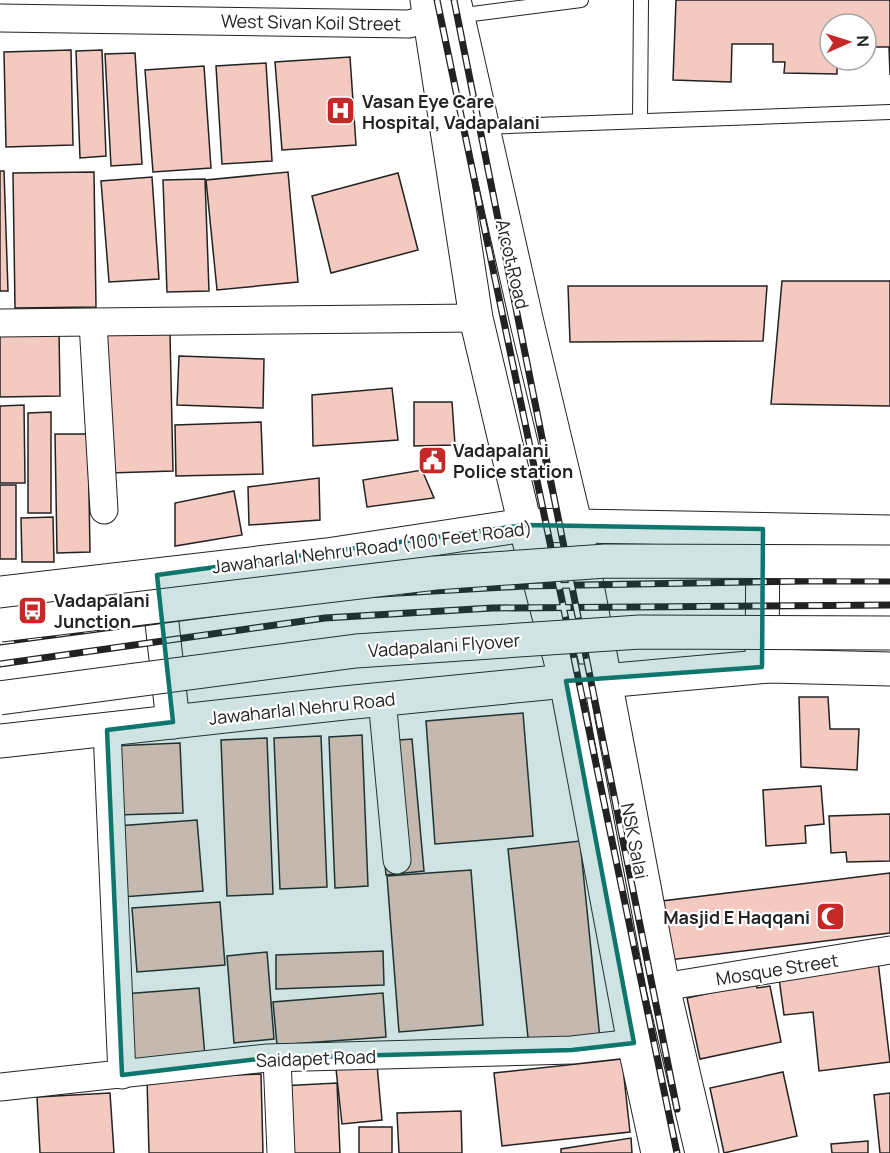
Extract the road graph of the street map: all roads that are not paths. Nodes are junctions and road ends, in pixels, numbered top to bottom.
1 (581, 0) edge
2 (641, 0) edge
3 (502, 5) edge
4 (442, 9) edge
5 (0, 18) edge
6 (890, 112) edge
7 (640, 121) junction
8 (482, 127) junction
9 (447, 131) junction
10 (476, 318) junction
11 (0, 322) edge
12 (93, 323) junction
13 (104, 510) dead end
14 (525, 525) junction
15 (576, 527) junction
16 (763, 529) junction
17 (884, 529) edge
18 (890, 562) edge
19 (157, 575) junction
20 (0, 593) edge
21 (0, 626) edge
22 (890, 633) edge
23 (762, 667) junction
24 (890, 669) edge
25 (566, 681) junction
26 (604, 681) junction
27 (0, 698) edge
28 (382, 699) junction
29 (173, 722) junction
30 (107, 730) junction
31 (0, 741) edge
32 (397, 860) dead end
33 (890, 950) edge
34 (663, 987) junction
35 (634, 1043) junction
36 (277, 1058) junction
37 (122, 1075) junction
38 (0, 1087) edge
39 (281, 1153) edge
40 (658, 1153) edge
41 (702, 1153) edge

1 - 3 lane
2 - 7 lane
3 - 4 lane
4 - 5 street, West Sivan Koil Street
4 - 8 main road, Arcot Road
4 - 9 main road
6 - 7 lane
7 - 8 lane
8 - 9 lane
8 - 15 main road, Arcot Road
9 - 10 main road
10 - 12 street
10 - 14 main road
11 - 12 street
12 - 13 street
14 - 15 main road, Jawaharlal Nehru Road (100 Feet Road)
14 - 19 main road, Jawaharlal Nehru Road (100 Feet Road)
14 - 25 main road
15 - 16 main road, Jawaharlal Nehru Road (100 Feet Road)
15 - 26 main road, NSK Salai
16 - 17 main road, Jawaharlal Nehru Road (100 Feet Road)
16 - 23 main road
18 - 21 main road, bridge
19 - 20 main road, Jawaharlal Nehru Road (100 Feet Road)
19 - 29 main road
22 - 27 main road, Vadapalani Flyover, bridge
23 - 24 main road
23 - 26 main road
25 - 26 main road, Jawaharlal Nehru Road
25 - 28 main road, Jawaharlal Nehru Road
25 - 35 main road
26 - 34 main road, NSK Salai
28 - 29 main road, Jawaharlal Nehru Road
28 - 32 street
29 - 30 main road, Jawaharlal Nehru Road
30 - 31 main road, Jawaharlal Nehru Road
30 - 37 street
33 - 34 street, Mosque Street
34 - 41 main road, NSK Salai
35 - 36 street, Saidapet Road
35 - 40 main road
36 - 37 street, Saidapet Road
36 - 39 street
37 - 38 street, Saidapet Road

